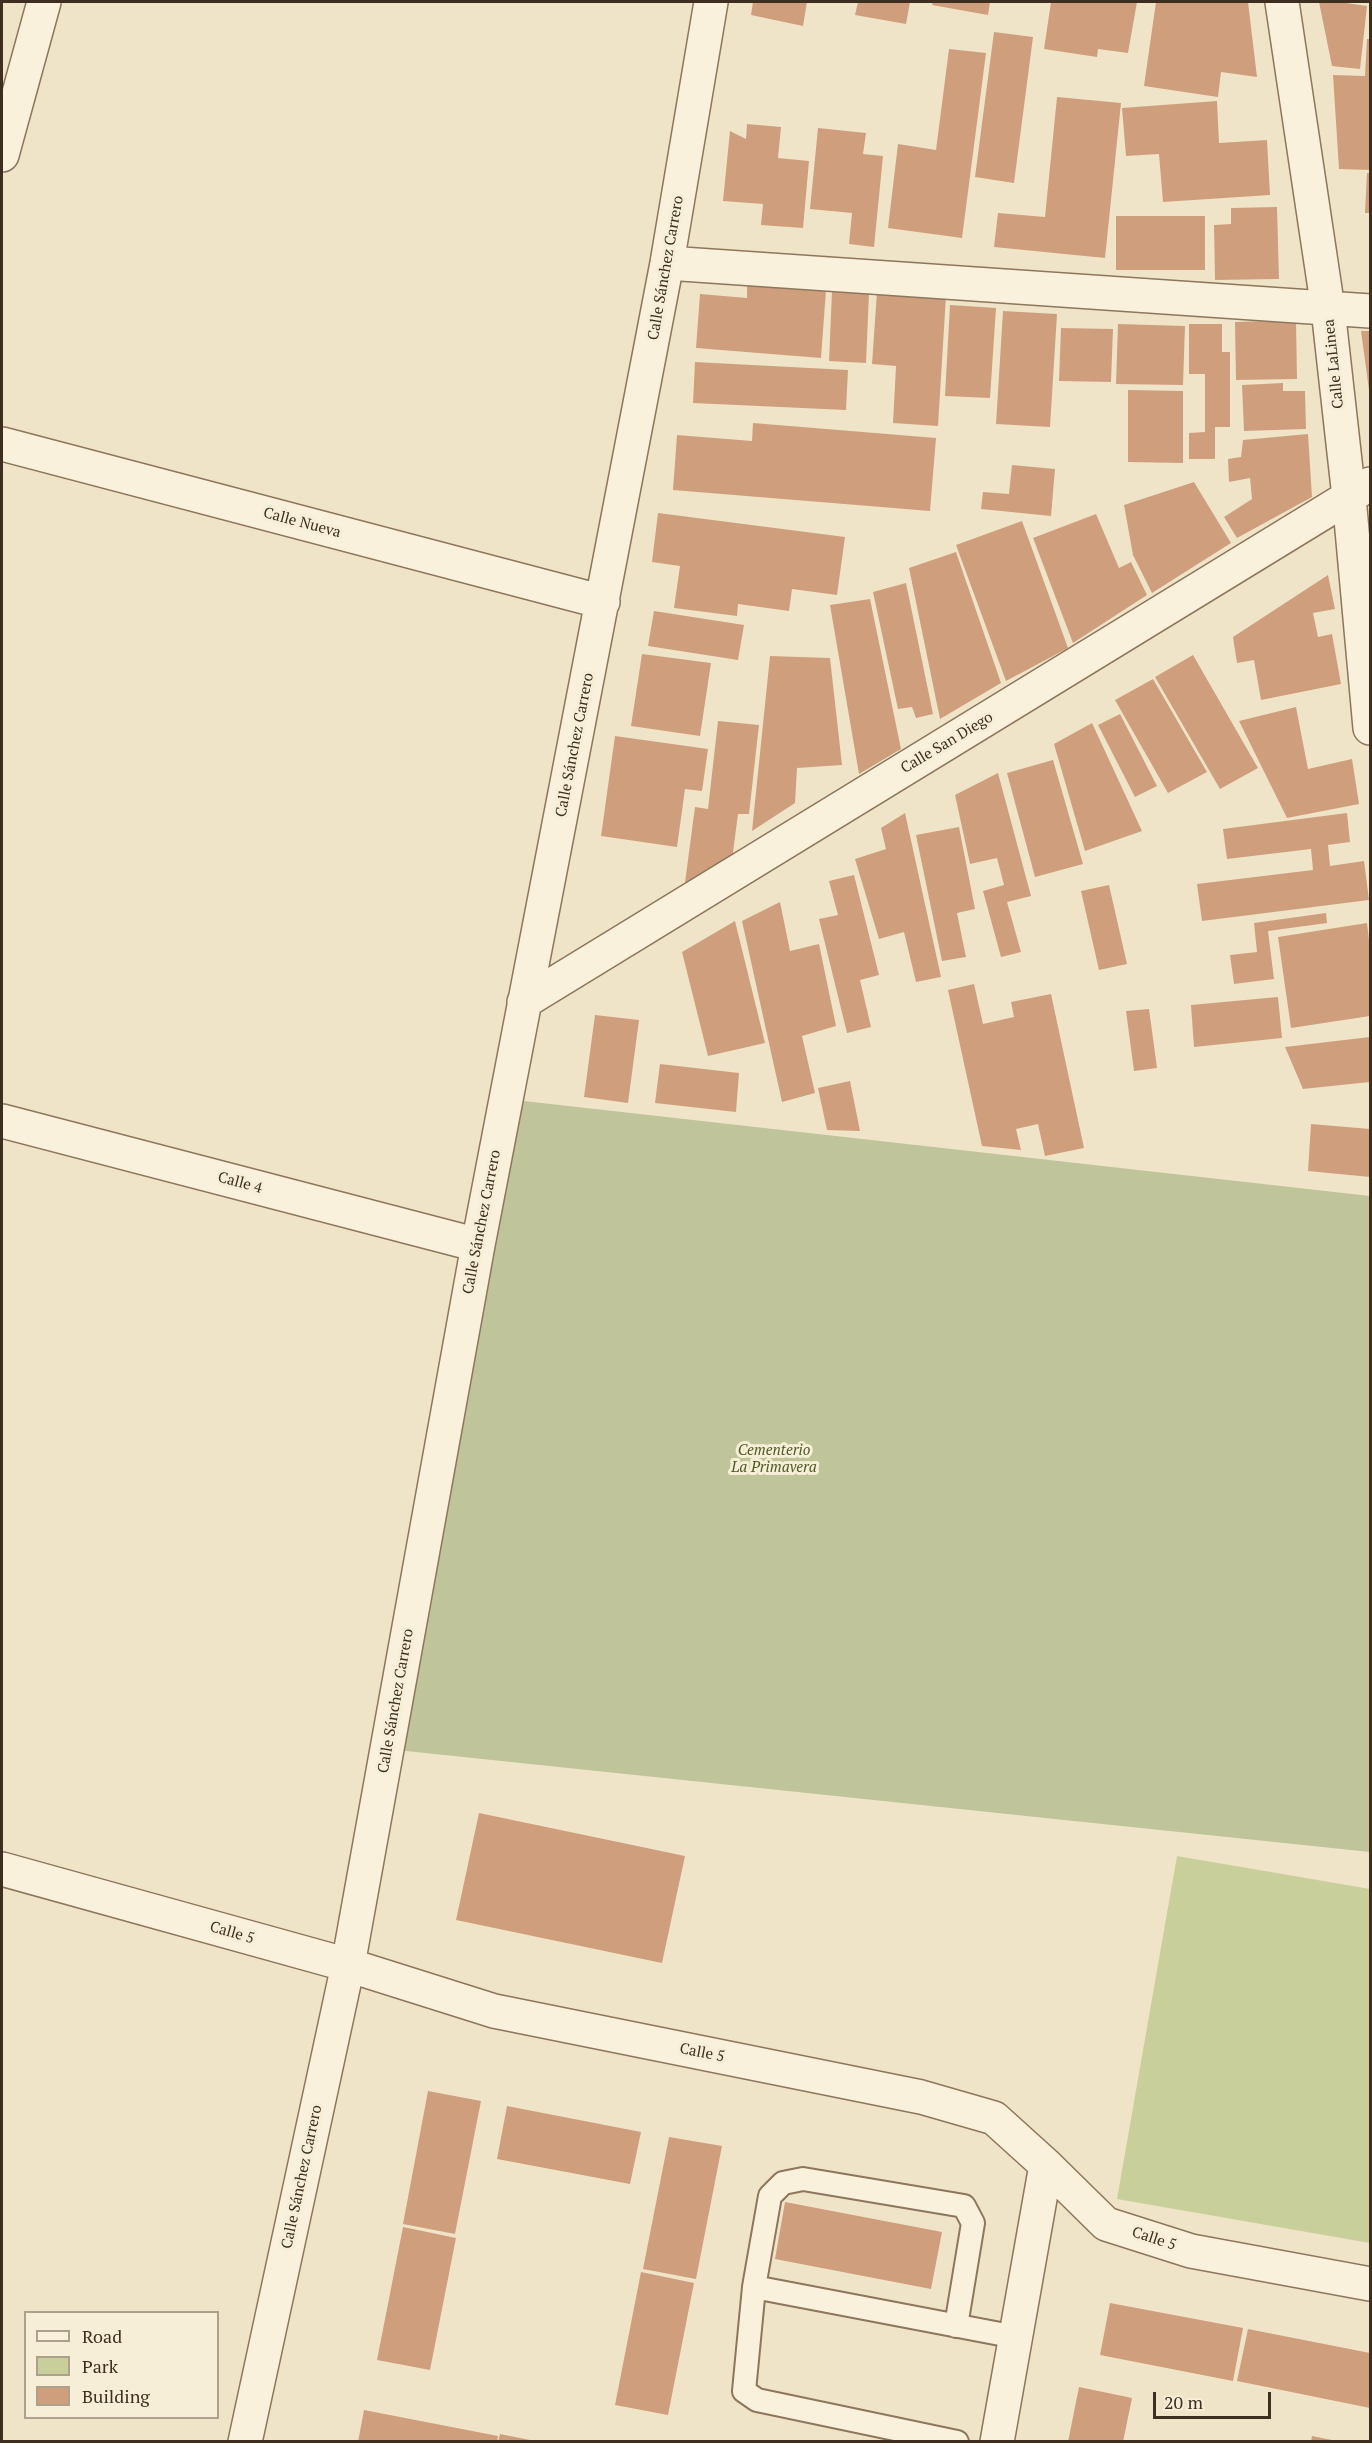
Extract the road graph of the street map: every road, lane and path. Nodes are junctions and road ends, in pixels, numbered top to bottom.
1 (44, 2) edge
2 (711, 2) edge
3 (1282, 2) edge
4 (2, 155) edge
5 (667, 263) junction
6 (1328, 309) junction
7 (1371, 311) edge
8 (2, 444) edge
9 (1360, 490) edge
10 (603, 602) junction
11 (1371, 728) edge
12 (524, 1002) junction
13 (2, 1121) edge
14 (478, 1245) junction
15 (2, 1869) edge
16 (348, 1965) junction
17 (1046, 2165) junction
18 (1371, 2284) edge
19 (754, 2287) junction
20 (956, 2325) junction
21 (1016, 2337) junction
22 (245, 2442) edge
23 (957, 2442) edge
24 (997, 2442) edge

1 - 4 street
2 - 5 street, Calle Sánchez Carrero
3 - 6 street, Calle LaLinea
5 - 6 street
5 - 10 street, Calle Sánchez Carrero
6 - 7 street
6 - 9 street, Calle LaLinea
8 - 10 street, Calle Nueva
9 - 11 street, Calle LaLinea
9 - 12 street, Calle San Diego
10 - 12 street, Calle Sánchez Carrero
12 - 14 street, Calle Sánchez Carrero
13 - 14 street, Calle 4
14 - 16 street, Calle Sánchez Carrero
15 - 16 street, Calle 5
16 - 17 street, Calle 5
16 - 22 street, Calle Sánchez Carrero
17 - 18 street, Calle 5
17 - 21 street
19 - 20 lane
19 - 20 lane
19 - 23 lane
20 - 21 lane
21 - 24 street

